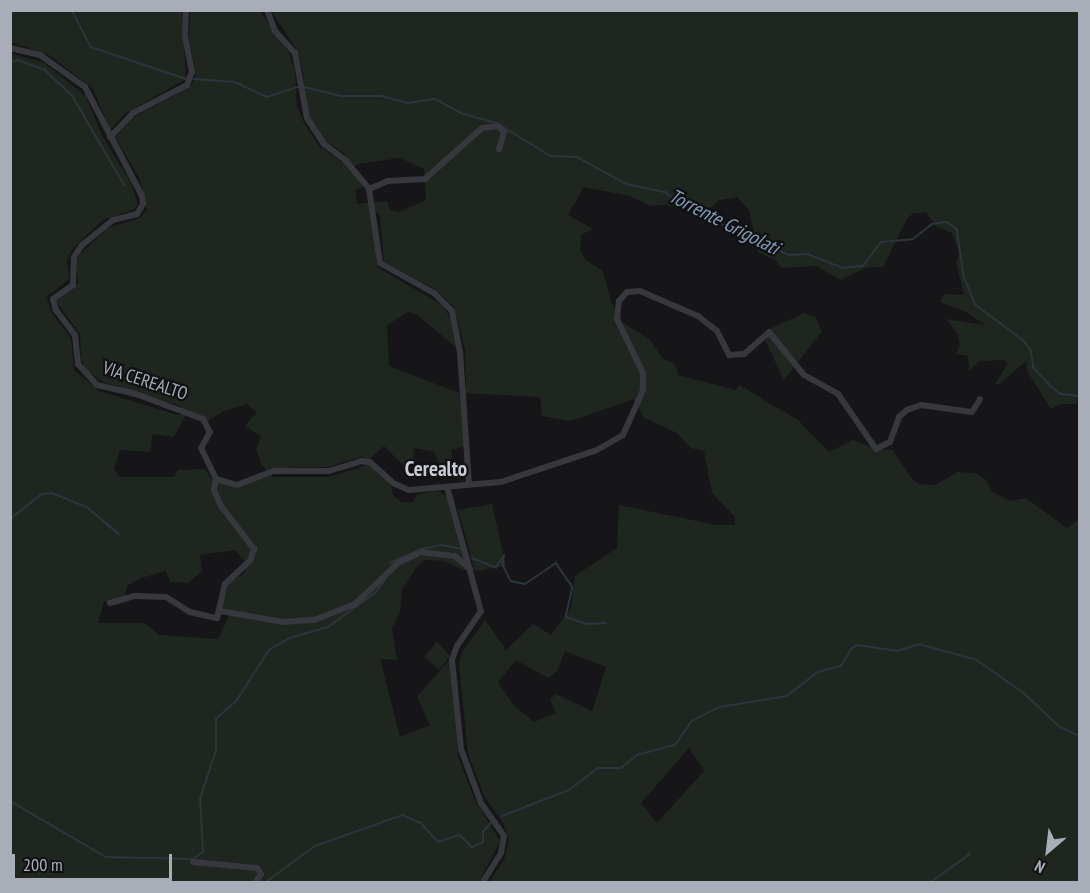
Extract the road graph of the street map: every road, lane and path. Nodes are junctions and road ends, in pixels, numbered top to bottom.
1 (186, 10) edge
2 (267, 10) edge
3 (10, 48) edge
4 (110, 137) junction
5 (499, 149) dead end
6 (369, 189) junction
7 (980, 399) dead end
8 (216, 479) junction
9 (470, 484) junction
10 (447, 487) junction
11 (471, 571) junction
12 (110, 603) dead end
13 (220, 611) junction
14 (194, 862) dead end
15 (256, 882) edge
16 (483, 882) edge

1 - 4 street
2 - 6 street
3 - 4 street
4 - 8 street, VIA CEREALTO
5 - 6 street
6 - 9 street
7 - 9 street
8 - 10 street
8 - 13 street
9 - 10 street
10 - 11 street
11 - 13 street
11 - 16 street
12 - 13 street
14 - 15 street

